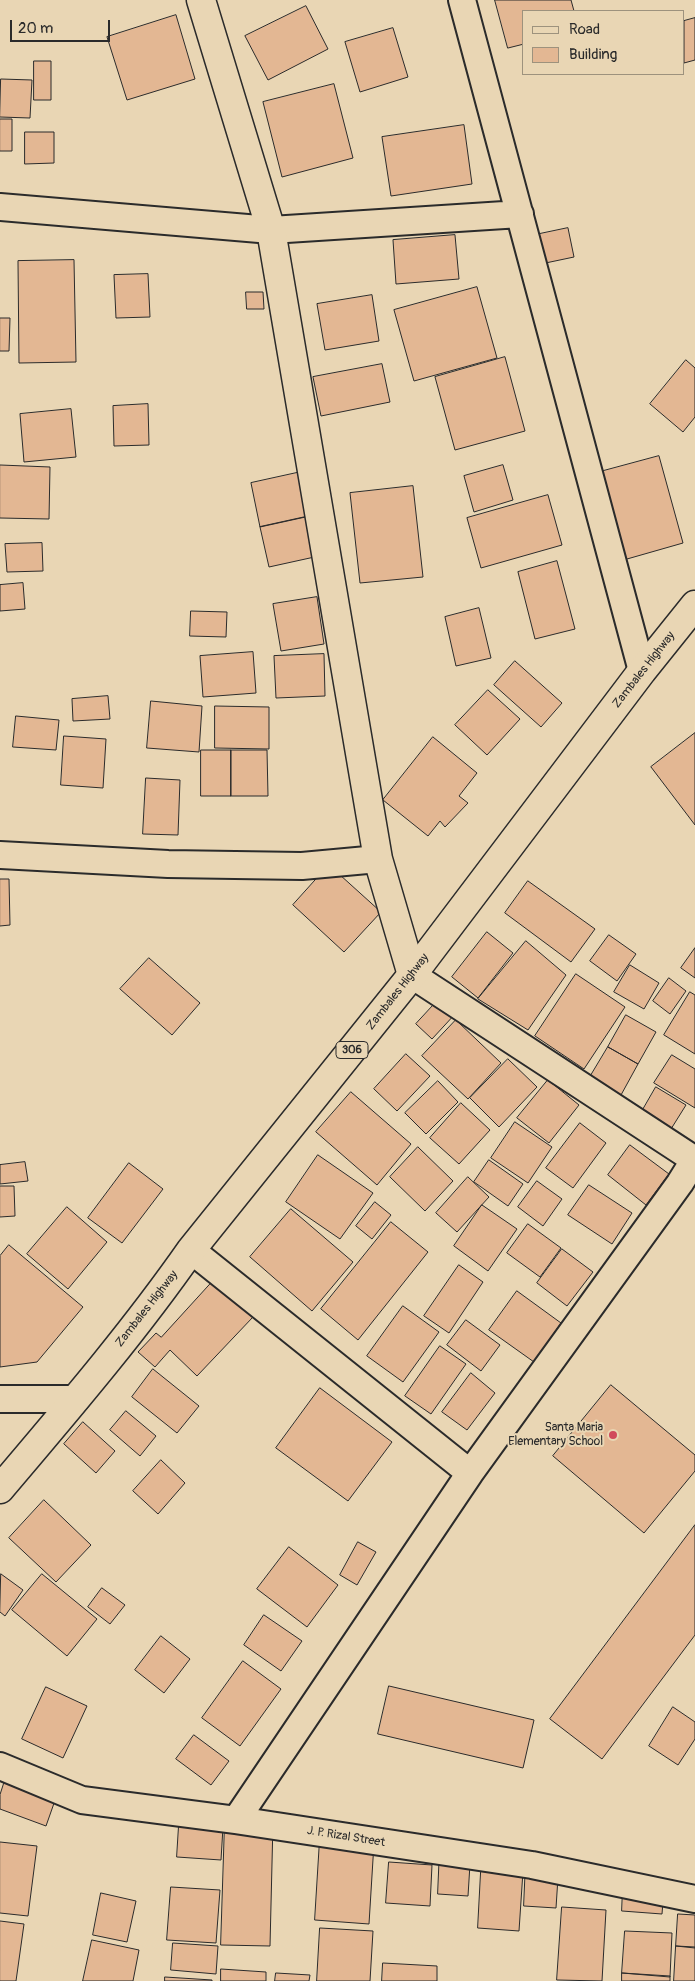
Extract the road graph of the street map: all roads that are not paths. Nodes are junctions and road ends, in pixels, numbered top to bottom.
1 (201, 0) edge
2 (462, 0) edge
3 (0, 208) edge
4 (520, 214) junction
5 (270, 230) junction
6 (695, 605) edge
7 (642, 671) junction
8 (0, 855) edge
9 (378, 859) junction
10 (412, 975) junction
11 (695, 1159) edge
12 (191, 1250) junction
13 (0, 1399) edge
14 (76, 1399) junction
15 (470, 1473) junction
16 (0, 1489) edge
17 (0, 1766) edge
18 (236, 1820) junction
19 (695, 1899) edge

1 - 5 main road
2 - 4 street
3 - 5 street
4 - 5 street
4 - 7 street
5 - 9 main road
6 - 7 main road, Zambales Highway / 306
7 - 10 main road, Zambales Highway / 306
8 - 9 street
9 - 10 main road
10 - 11 street
10 - 12 main road, Zambales Highway / 306
11 - 15 street
12 - 14 main road, Zambales Highway / 306
12 - 15 street
13 - 14 street
14 - 16 main road, Zambales Highway / 306
15 - 18 street
17 - 18 street, J. P. Rizal Street
18 - 19 street, J. P. Rizal Street

